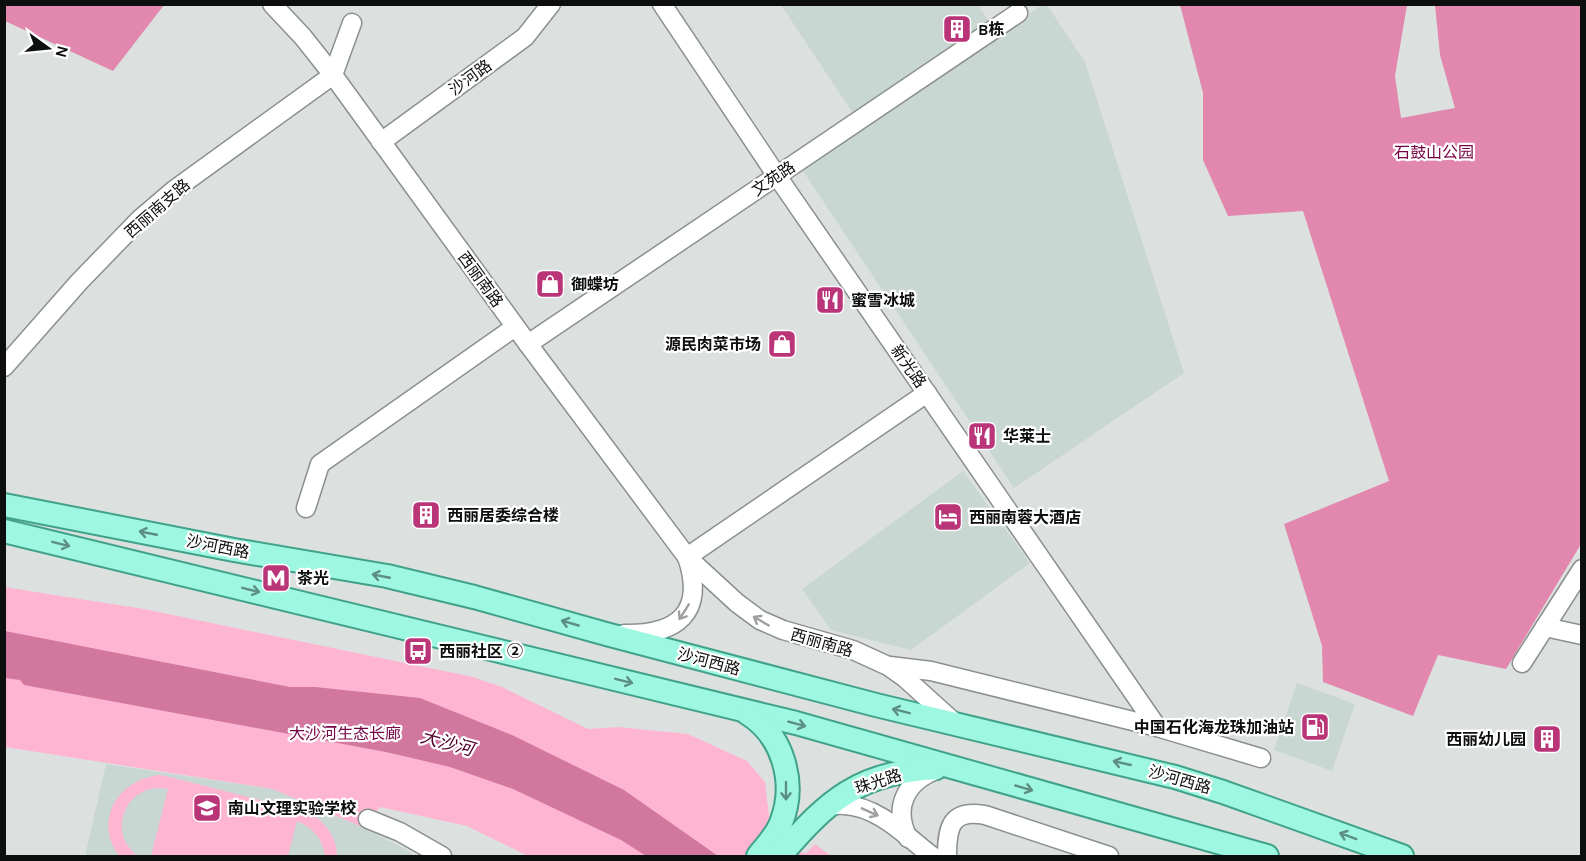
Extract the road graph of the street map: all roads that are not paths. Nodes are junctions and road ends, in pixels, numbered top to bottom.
1 (272, 4) edge
2 (551, 4) edge
3 (662, 4) edge
4 (1018, 13) dead end
5 (352, 23) dead end
6 (333, 75) junction
7 (381, 142) junction
8 (777, 176) junction
9 (515, 327) junction
10 (528, 344) junction
11 (4, 367) edge
12 (927, 393) junction
13 (8, 504) edge
14 (306, 508) dead end
15 (4, 531) edge
16 (687, 557) junction
17 (1581, 569) edge
18 (1545, 627) junction
19 (606, 634) junction
20 (1581, 635) edge
21 (1522, 663) dead end
22 (888, 666) junction
23 (740, 710) junction
24 (957, 725) junction
25 (1157, 727) junction
26 (1261, 758) dead end
27 (942, 768) junction
28 (967, 772) junction
29 (826, 807) junction
30 (368, 819) dead end
31 (908, 838) junction
32 (779, 848) edge
33 (1231, 852) edge
34 (442, 856) edge
35 (758, 856) edge
36 (932, 856) edge
37 (947, 856) edge
38 (1109, 856) edge
39 (1267, 856) edge
40 (1402, 856) edge

1 - 6 street, 西丽南路
2 - 7 street, 沙河路
3 - 8 street, 新光路
4 - 8 street, 文苑路
5 - 6 street
6 - 7 street, 西丽南路
6 - 11 street, 西丽南支路
7 - 9 street, 西丽南路
8 - 10 street, 文苑路
8 - 12 street, 新光路
9 - 10 street, 西丽南路
9 - 14 street
10 - 16 street, 西丽南路
12 - 16 street
12 - 25 street, 新光路
19 -> 13 main road, 沙河西路
15 -> 23 main road, 沙河西路
16 -> 19 street, 西丽南路
22 -> 16 street, 西丽南路
17 - 18 street
18 - 20 street
18 - 21 street
24 -> 19 main road, 沙河西路
22 - 24 street, 西丽南路
22 - 25 street
23 -> 28 main road, 沙河西路
23 -> 32 main road, 珠光路
40 -> 24 main road, 沙河西路
25 - 26 street
27 - 28 street, 珠光路
27 - 29 main road, 珠光路
27 - 31 street
28 -> 33 main road, 沙河西路
29 -> 31 street
29 - 32 main road, 珠光路
30 - 34 street
31 - 36 street
32 - 35 main road, 珠光路
33 - 39 main road, 沙河西路
37 - 38 street

